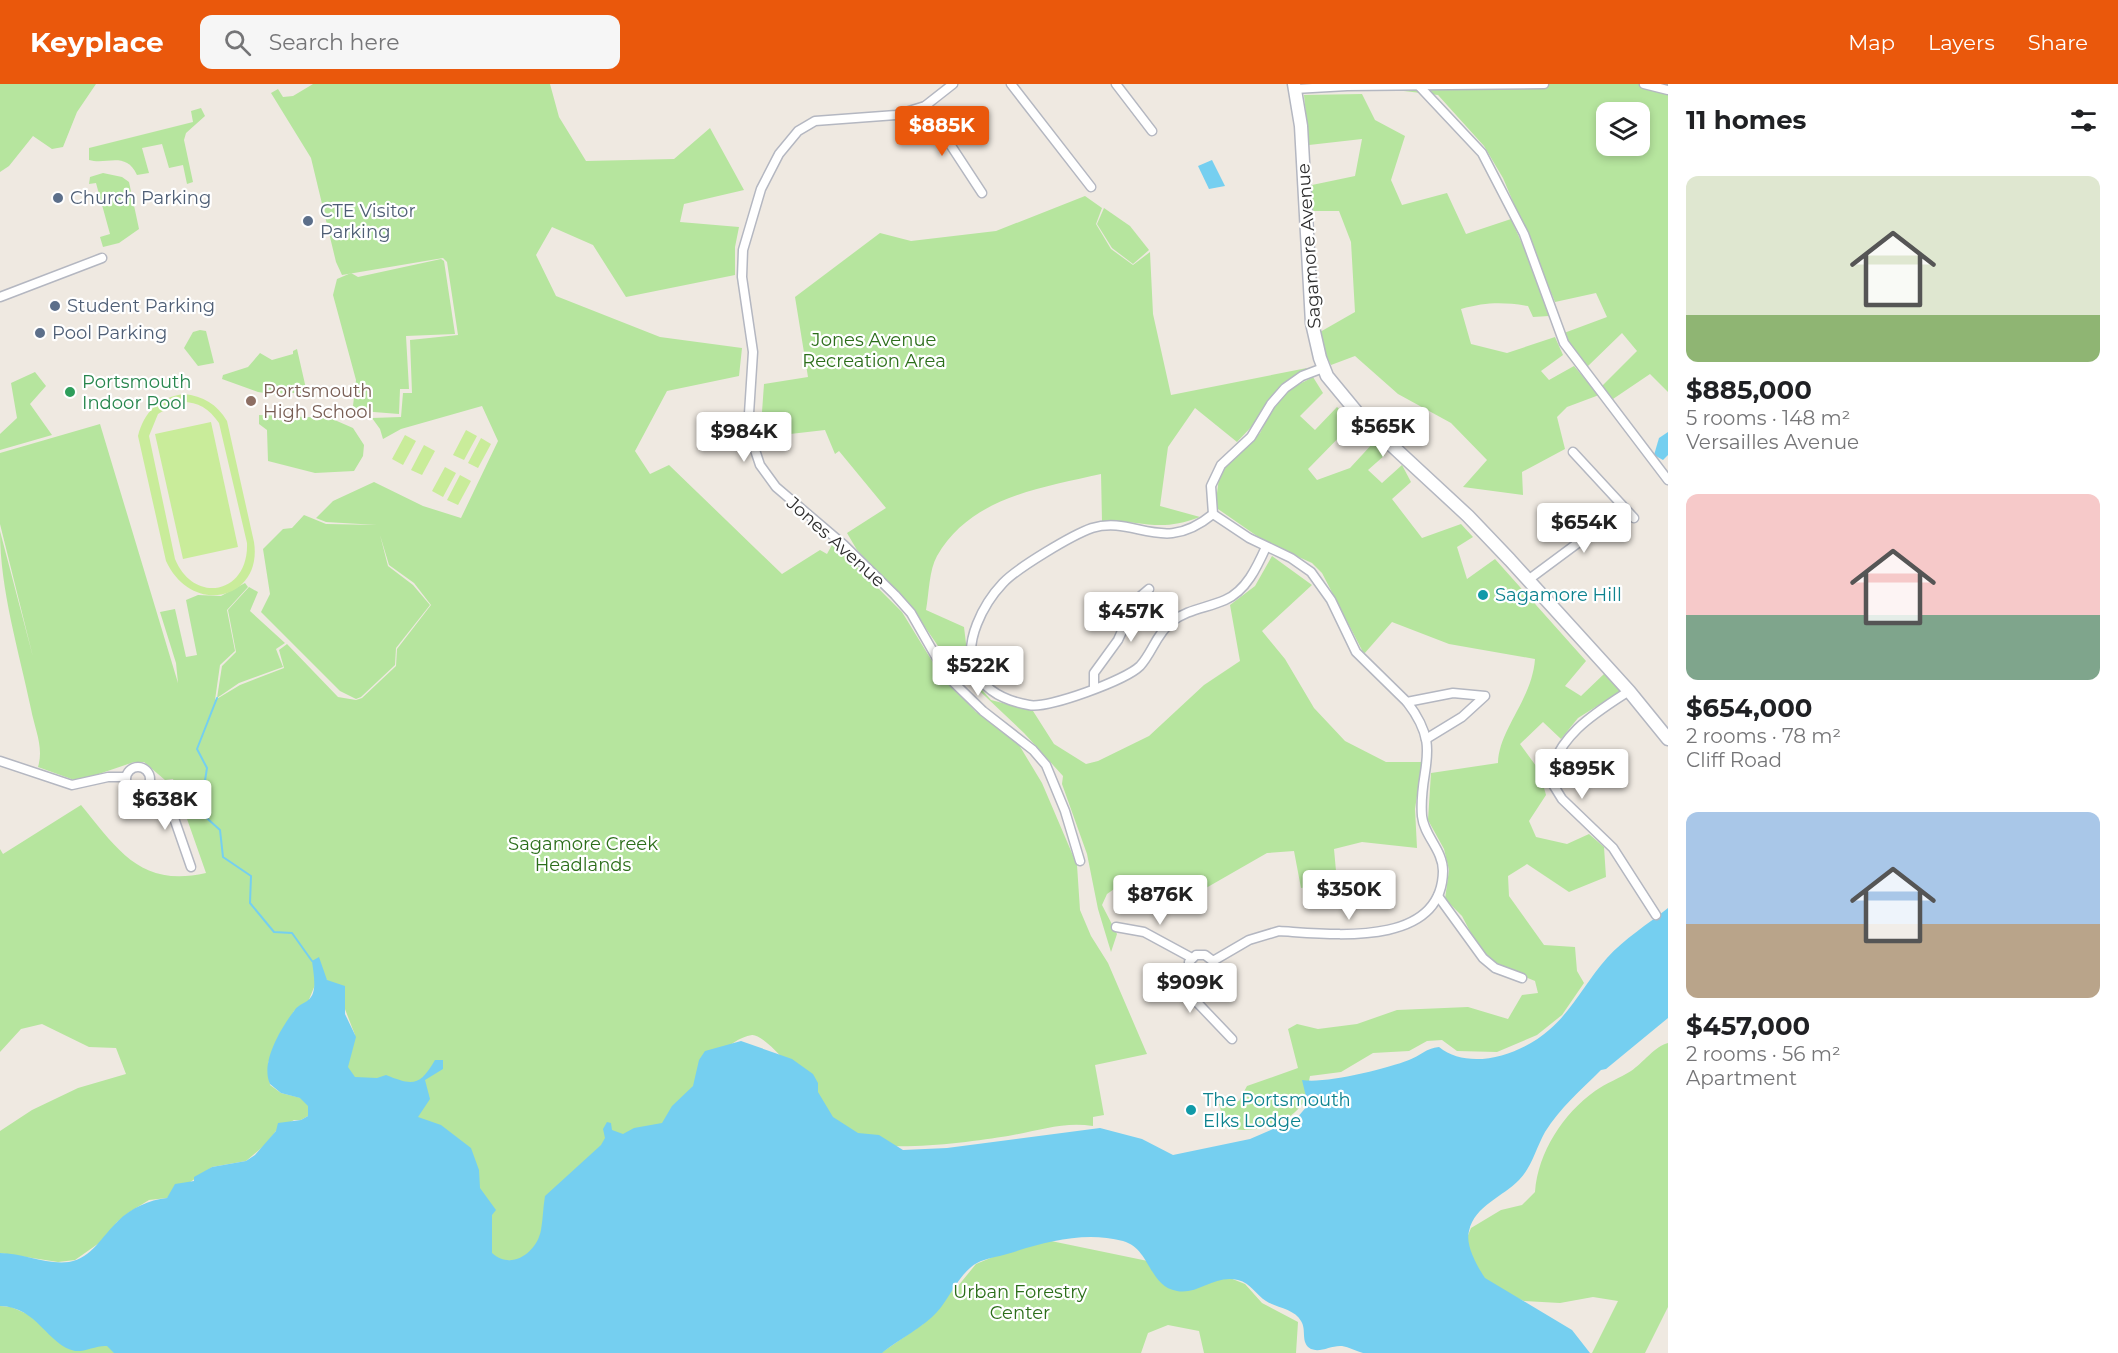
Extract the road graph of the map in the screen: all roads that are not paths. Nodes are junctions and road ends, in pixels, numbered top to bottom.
1 (953, 84) edge
2 (1011, 84) edge
3 (1116, 84) edge
4 (1458, 84) edge
5 (1544, 84) edge
6 (1644, 84) edge
7 (1295, 86) edge
8 (1420, 87) junction
9 (1668, 90) edge
10 (925, 106) junction
11 (1152, 131) dead end
12 (1091, 187) dead end
13 (982, 193) dead end
14 (102, 258) dead end
15 (0, 297) edge
16 (1323, 368) junction
17 (1573, 452) dead end
18 (1668, 480) edge
19 (1625, 508) junction
20 (1213, 514) junction
21 (1634, 518) dead end
22 (1266, 547) junction
23 (1528, 580) junction
24 (1149, 589) dead end
25 (1094, 688) junction
26 (1629, 691) junction
27 (1407, 702) junction
28 (1666, 732) edge
29 (1426, 739) junction
30 (0, 762) edge
31 (126, 777) junction
32 (150, 783) junction
33 (1080, 861) dead end
34 (190, 867) dead end
35 (1438, 896) junction
36 (1656, 915) dead end
37 (1116, 927) dead end
38 (1192, 958) junction
39 (1213, 961) junction
40 (1522, 978) dead end
41 (1196, 979) junction
42 (1232, 1039) dead end

1 - 10 street, Jones Avenue
2 - 12 street
3 - 11 street
4 - 5 street
4 - 8 street
6 - 9 street
7 - 8 street
7 - 16 main road, Sagamore Avenue
8 - 18 street
10 - 13 street
10 - 33 street, Jones Avenue
14 - 15 street
16 - 20 street
16 - 23 main road, Sagamore Avenue
17 - 19 street
19 - 21 street
19 - 23 street
20 - 22 street
20 - 25 street
22 - 25 street
22 - 27 street
23 - 26 main road, Sagamore Avenue
24 - 25 street
26 - 28 main road, Sagamore Avenue
26 - 36 street
27 - 29 street
27 - 29 street
29 - 35 street
30 - 31 street
31 - 32 street
31 - 32 street
32 - 34 street
35 - 39 street
35 - 40 street
37 - 38 street
38 - 39 street
38 - 41 street
39 - 41 street
41 - 42 street

